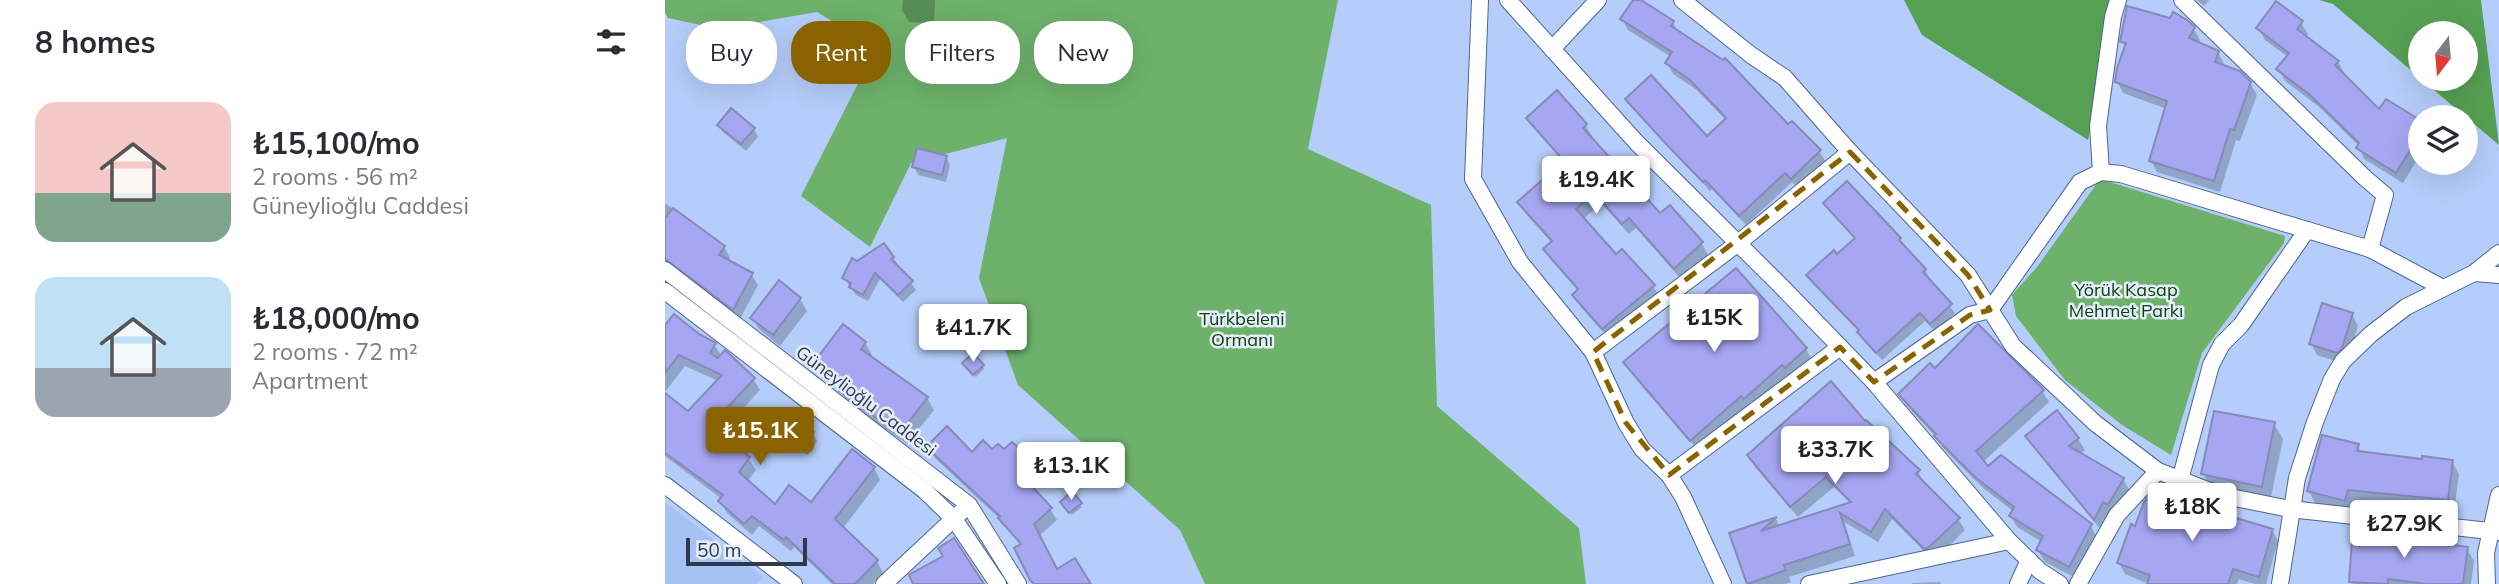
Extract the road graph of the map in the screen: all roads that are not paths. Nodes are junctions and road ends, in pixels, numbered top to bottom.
1 (1481, 0) edge
2 (1507, 0) edge
3 (1598, 0) edge
4 (1682, 0) edge
5 (2117, 0) edge
6 (2182, 0) edge
7 (1552, 49) junction
8 (1850, 152) junction
9 (2101, 172) junction
10 (2307, 230) junction
11 (1737, 244) junction
12 (2370, 249) junction
13 (2499, 253) edge
14 (665, 270) edge
15 (2474, 273) junction
16 (2499, 275) edge
17 (2443, 288) junction
18 (665, 291) edge
19 (1990, 310) junction
20 (1840, 347) junction
21 (1593, 352) junction
22 (1874, 382) junction
23 (2158, 471) junction
24 (1669, 475) junction
25 (2180, 480) junction
26 (665, 485) edge
27 (2499, 495) edge
28 (969, 505) junction
29 (2290, 509) junction
30 (954, 519) junction
31 (2494, 533) edge
32 (2009, 541) junction
33 (2029, 560) junction
34 (793, 584) edge
35 (884, 584) edge
36 (998, 584) edge
37 (1018, 584) edge
38 (1723, 584) edge
39 (1809, 584) edge
40 (2018, 584) edge
41 (2060, 584) edge
42 (2078, 584) edge
43 (2280, 584) edge
44 (2487, 584) edge

1 - 21 street
2 - 7 street
3 - 7 street
4 - 8 street
5 - 9 street
6 - 12 street
7 - 11 street
8 - 11 street
8 - 19 street
9 - 10 street
9 - 19 street
10 - 12 street
10 - 25 street
11 - 20 street
11 - 21 street
12 - 17 street
13 - 15 street
14 - 28 street, Güneylioğlu Caddesi
15 - 16 street
15 - 17 street
17 - 29 street
18 - 30 street, Güneylioğlu Caddesi
19 - 22 street
19 - 23 street
20 - 22 street
20 - 24 street
21 - 24 street
22 - 32 street
23 - 25 street
23 - 42 street
24 - 38 street
25 - 29 street
26 - 34 street
27 - 31 street
28 - 30 street
28 - 37 street, Güneylioğlu Caddesi
29 - 31 street
29 - 43 street
30 - 35 street
30 - 36 street, Güneylioğlu Caddesi
31 - 44 street
32 - 33 street
32 - 39 street
33 - 40 street
33 - 41 street

